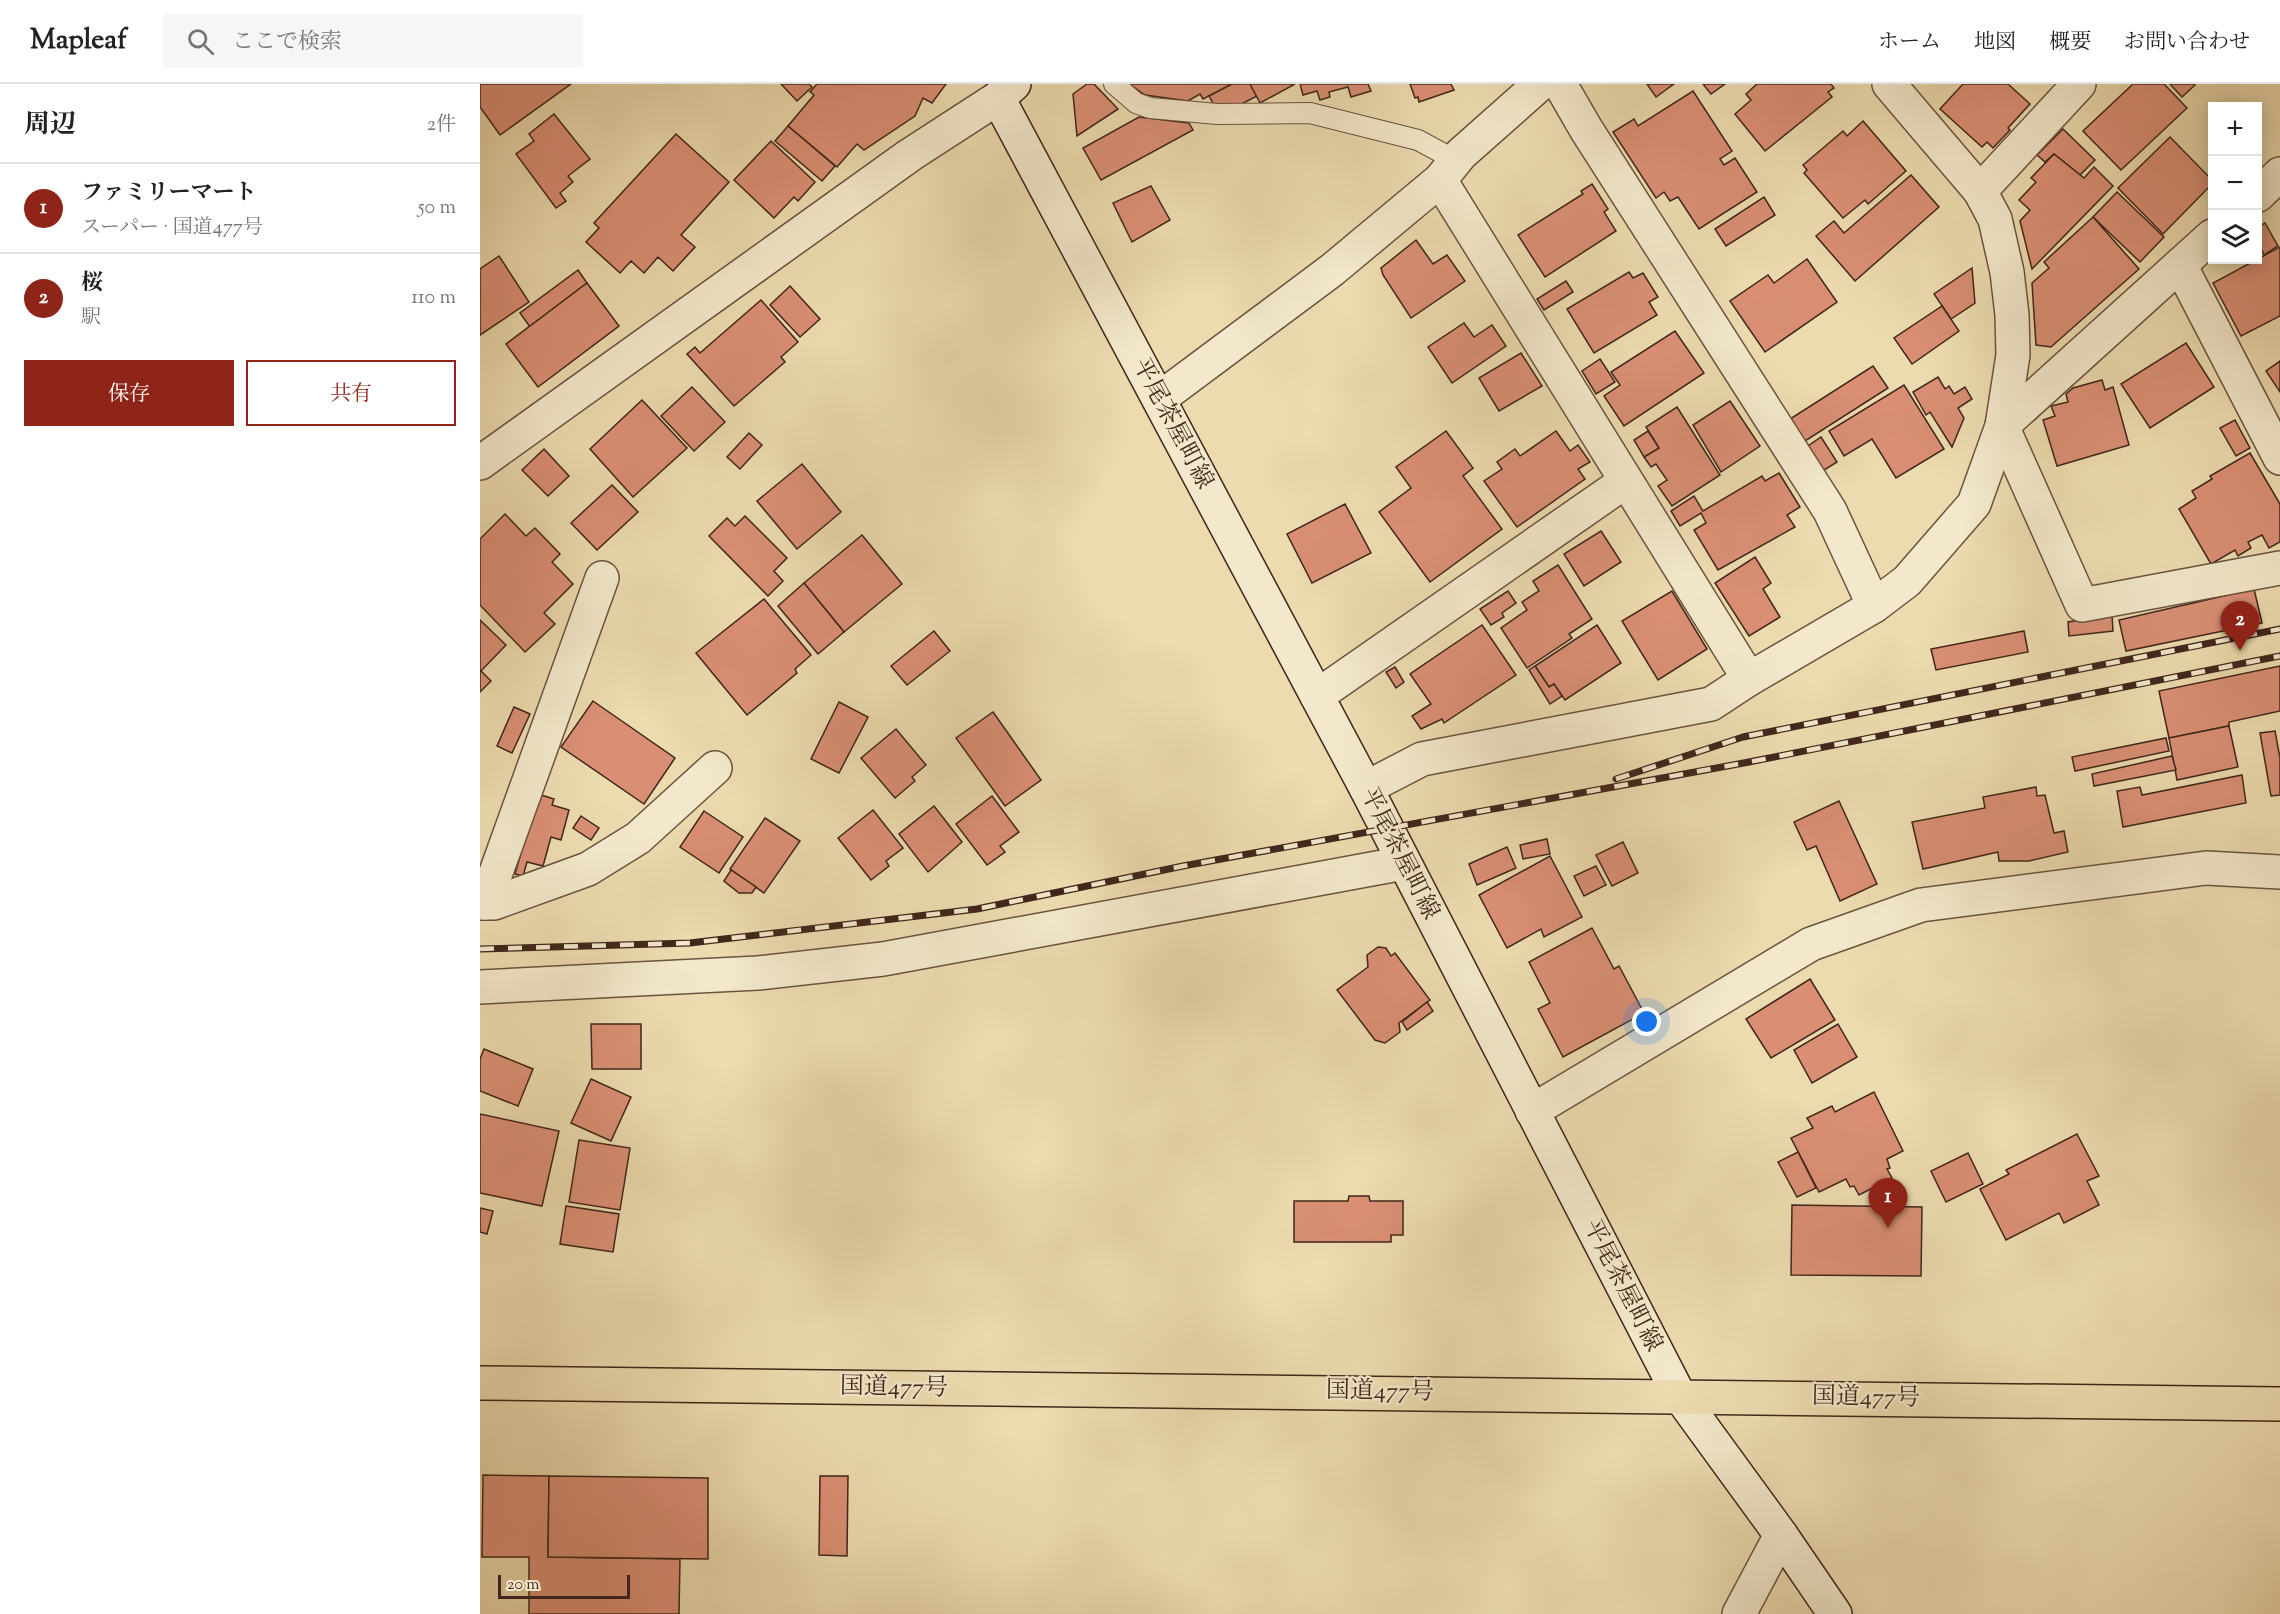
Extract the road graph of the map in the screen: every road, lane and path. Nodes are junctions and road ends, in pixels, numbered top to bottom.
1 (1114, 84) edge
2 (1540, 84) edge
3 (1560, 84) edge
4 (1889, 84) edge
5 (2079, 84) edge
6 (1006, 91) edge
7 (1448, 170) junction
8 (2280, 174) edge
9 (1980, 191) junction
10 (2262, 191) edge
11 (2208, 240) edge
12 (2180, 265) junction
13 (1159, 399) junction
14 (2002, 426) junction
15 (2280, 458) edge
16 (481, 461) edge
17 (1626, 481) junction
18 (2280, 568) edge
19 (602, 578) dead end
20 (1874, 606) junction
21 (1749, 679) junction
22 (1317, 696) junction
23 (715, 768) dead end
24 (1366, 788) junction
25 (1404, 863) junction
26 (2280, 872) edge
27 (483, 903) edge
28 (480, 987) edge
29 (1532, 1111) junction
30 (480, 1383) edge
31 (1679, 1395) junction
32 (2280, 1404) edge
33 (1781, 1534) junction
34 (1739, 1614) edge
35 (1835, 1614) edge

1 - 7 lane
2 - 7 street
3 - 20 street
4 - 9 street
5 - 9 street
6 - 13 street, 平尾茶屋町線
6 - 16 street
7 - 13 street
7 - 17 street
8 - 10 street
9 - 14 street
11 - 12 street
12 - 14 street
12 - 15 street
13 - 22 street, 平尾茶屋町線
14 - 18 street
14 - 20 street
17 - 21 street
17 - 22 street
19 - 27 street
20 - 21 street
21 - 24 street
22 - 24 street, 平尾茶屋町線
23 - 27 street
24 - 25 street, 平尾茶屋町線
25 - 28 street
25 - 29 street, 平尾茶屋町線
26 - 29 street
29 - 31 street, 平尾茶屋町線
30 - 31 highway, 国道477号
31 - 32 highway, 国道477号
31 - 33 street, 平尾茶屋町線
33 - 34 street
33 - 35 street, 平尾茶屋町線

